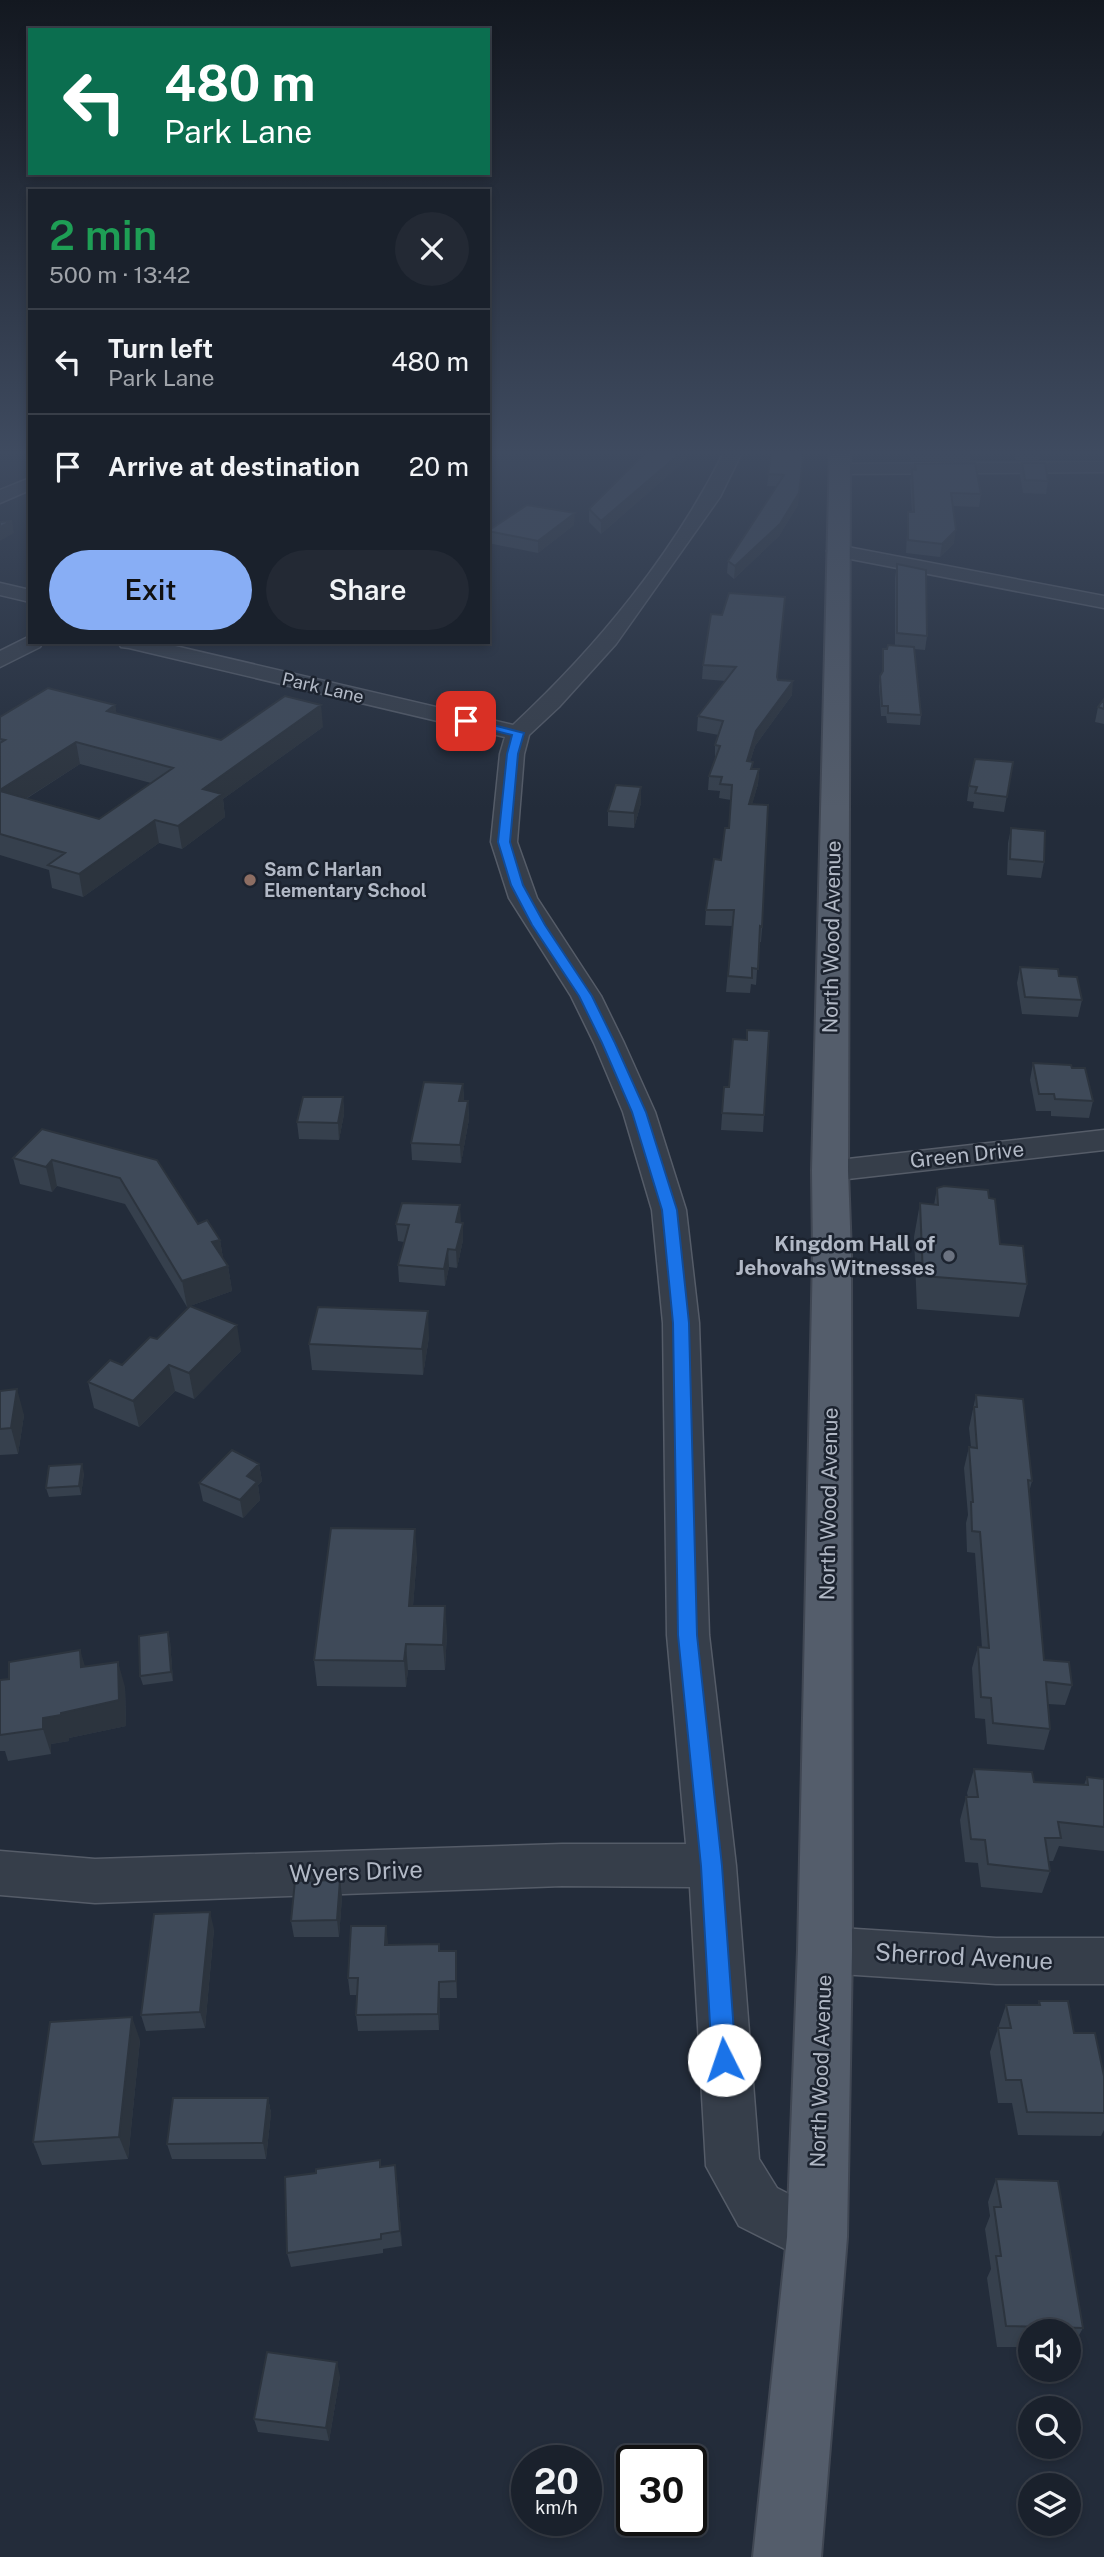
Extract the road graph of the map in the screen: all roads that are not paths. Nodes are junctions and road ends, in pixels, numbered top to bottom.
1 (660, 569) edge
2 (837, 569) edge
3 (933, 569) edge
4 (0, 589) edge
5 (28, 596) edge
6 (1104, 602) edge
7 (28, 644) edge
8 (138, 644) edge
9 (0, 660) edge
10 (518, 733) junction
11 (1104, 1140) edge
12 (830, 1171) junction
13 (712, 1866) junction
14 (0, 1873) edge
15 (825, 1950) junction
16 (1104, 1961) edge
17 (817, 2237) junction
18 (787, 2557) edge

1 - 10 street
2 - 12 main road, North Wood Avenue
3 - 6 street
4 - 5 street
7 - 9 street
8 - 10 street, Park Lane
10 - 13 street
11 - 12 street, Green Drive
12 - 15 main road, North Wood Avenue
13 - 14 street, Wyers Drive
13 - 17 street
15 - 16 street, Sherrod Avenue
15 - 17 main road, North Wood Avenue
17 - 18 main road, North Wood Avenue

